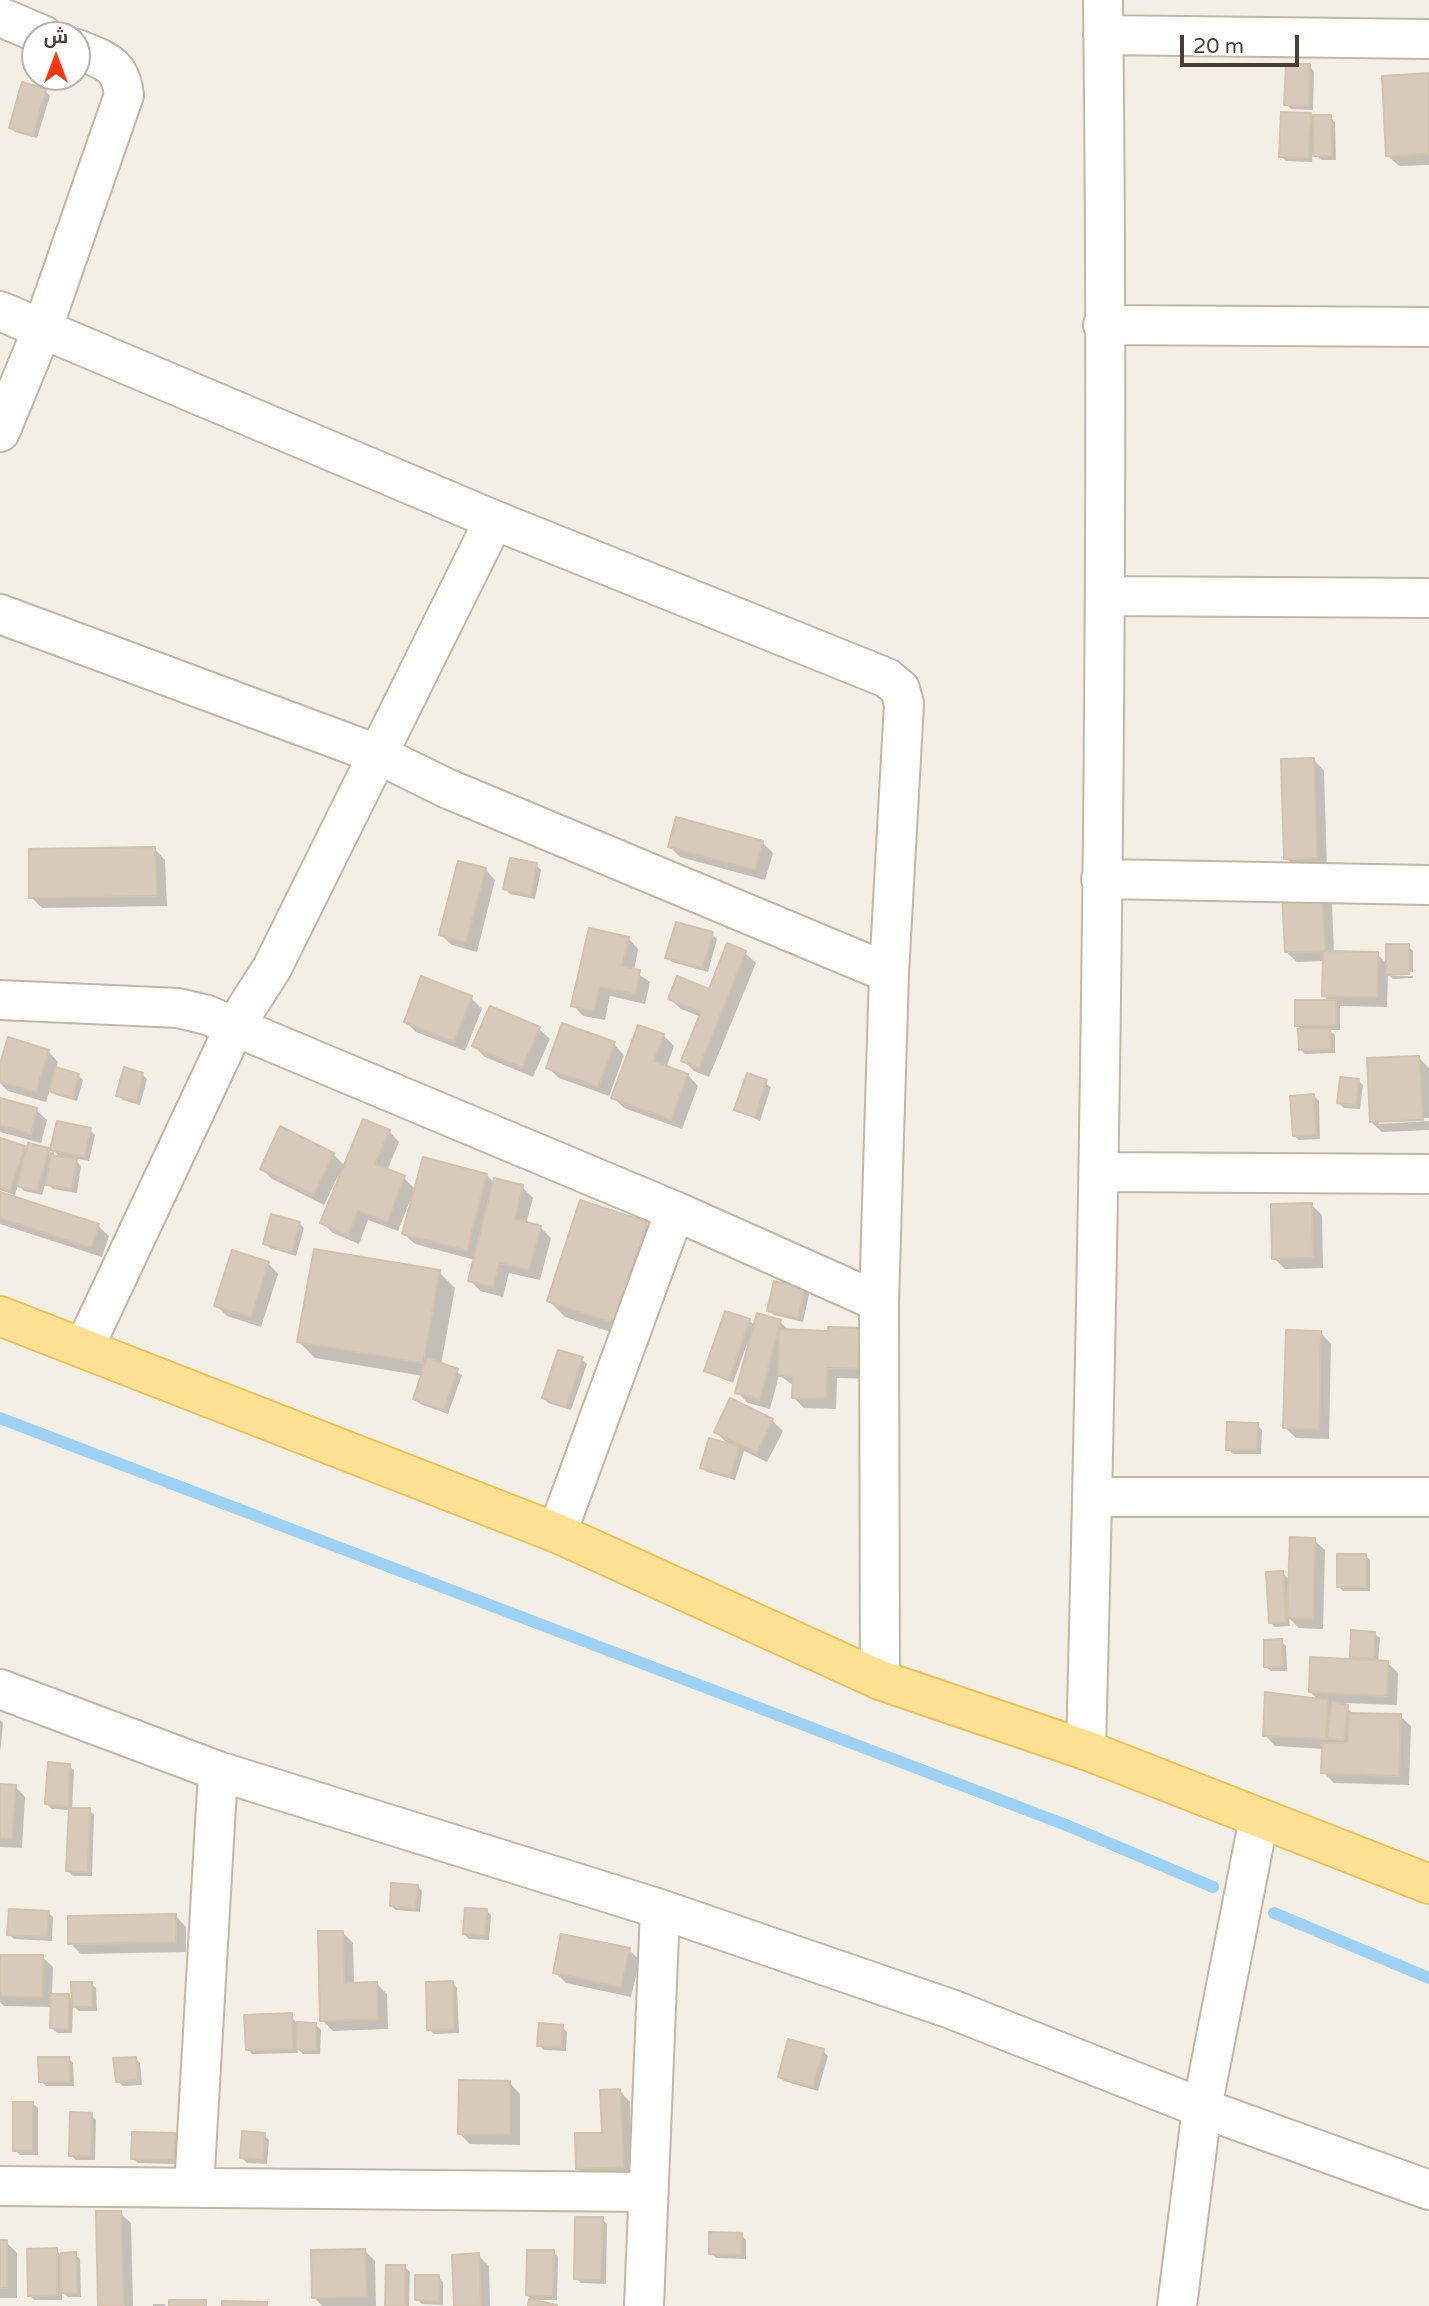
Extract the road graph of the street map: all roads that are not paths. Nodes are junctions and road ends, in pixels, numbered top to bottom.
1 (0, 17) edge
2 (1103, 17) edge
3 (21, 26) edge
4 (1429, 39) edge
5 (91, 55) edge
6 (0, 312) edge
7 (1103, 325) junction
8 (1429, 327) edge
9 (42, 330) junction
10 (0, 432) edge
11 (495, 520) junction
12 (1104, 596) junction
13 (1429, 598) edge
14 (0, 614) edge
15 (377, 754) junction
16 (1101, 879) junction
17 (1429, 885) edge
18 (889, 974) junction
19 (0, 1000) edge
20 (235, 1026) junction
21 (1099, 1172) junction
22 (1429, 1174) edge
23 (675, 1211) junction
24 (879, 1302) junction
25 (0, 1316) edge
26 (84, 1348) junction
27 (1093, 1497) junction
28 (1429, 1497) edge
29 (557, 1533) junction
30 (880, 1680) junction
31 (0, 1689) edge
32 (1086, 1750) junction
33 (218, 1771) junction
34 (1259, 1818) junction
35 (1429, 1884) edge
36 (660, 1909) junction
37 (1202, 2108) junction
38 (0, 2186) edge
39 (194, 2188) junction
40 (1429, 2190) edge
41 (648, 2192) junction
42 (644, 2306) edge
43 (1177, 2306) edge

1 - 3 street
2 - 4 street
2 - 7 street
5 - 9 street
6 - 9 street
7 - 8 street
7 - 12 street
9 - 10 street
9 - 11 street
11 - 15 street
11 - 18 street
12 - 13 street
12 - 16 street
14 - 15 street
15 - 18 street
15 - 20 street
16 - 17 street
16 - 21 street
18 - 24 street
19 - 20 street
20 - 23 street
20 - 26 street
21 - 22 street
21 - 27 street
23 - 24 street
23 - 29 street
24 - 30 street
25 - 26 main road
26 - 29 main road
27 - 28 street
27 - 32 street
29 - 30 main road
30 - 32 main road
31 - 33 street
32 - 34 main road
33 - 36 street
33 - 39 street
34 - 35 main road
34 - 37 street
36 - 37 street
36 - 41 street
37 - 40 street
37 - 43 street
38 - 39 street
39 - 41 street
41 - 42 street

